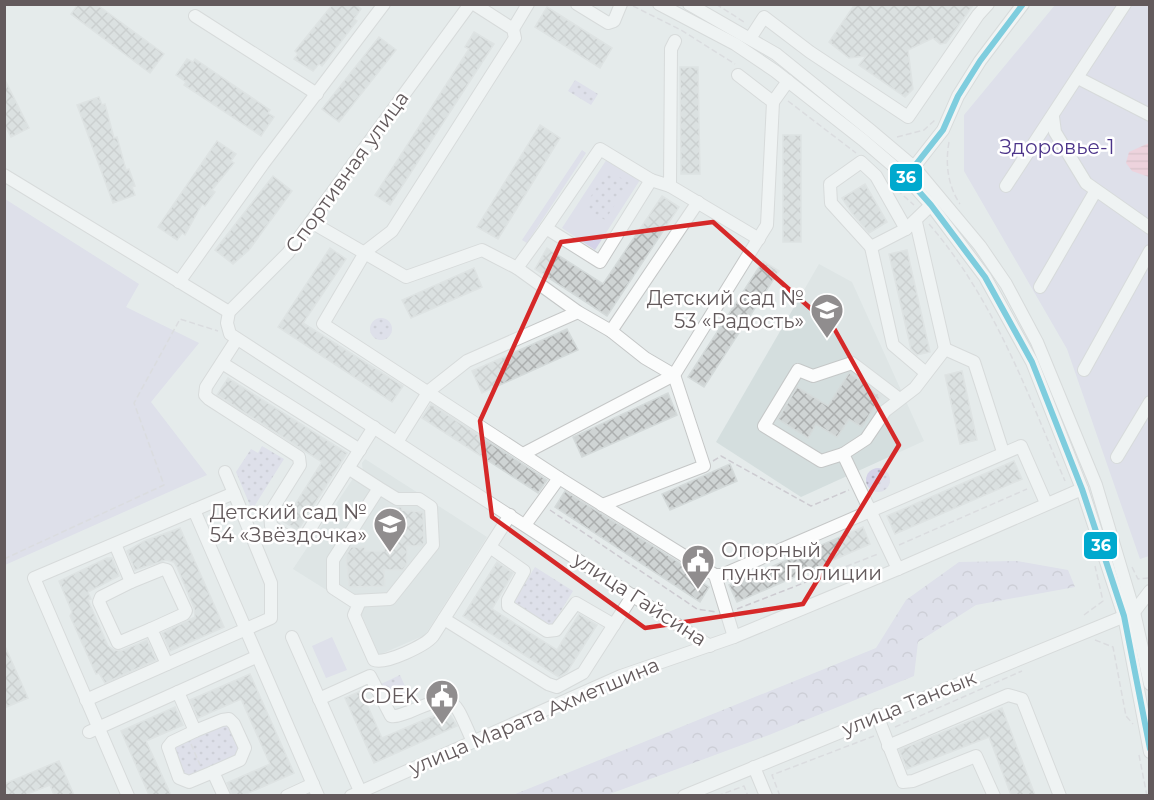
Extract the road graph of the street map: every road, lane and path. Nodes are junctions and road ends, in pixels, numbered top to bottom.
1 (384, 4) edge
2 (472, 4) edge
3 (528, 4) edge
4 (577, 4) edge
5 (621, 4) edge
6 (629, 4) edge
7 (659, 4) edge
8 (689, 4) edge
9 (716, 4) edge
10 (988, 4) edge
11 (1023, 4) edge
12 (1125, 4) edge
13 (195, 16) dead end
14 (744, 22) dead end
15 (513, 29) junction
16 (751, 38) junction
17 (675, 41) dead end
18 (736, 69) joint
19 (1078, 78) junction
20 (788, 81) junction
21 (317, 94) junction
22 (779, 100) junction
23 (1147, 111) edge
24 (1053, 117) junction
25 (937, 118) dead end
26 (894, 136) dead end
27 (853, 150) dead end
28 (914, 167) junction
29 (4, 175) edge
30 (906, 177) junction
31 (651, 180) junction
32 (670, 186) junction
33 (1006, 186) dead end
34 (1095, 192) junction
35 (698, 202) junction
36 (931, 205) junction
37 (311, 222) junction
38 (916, 223) junction
39 (546, 228) junction
40 (1149, 228) edge
41 (759, 239) junction
42 (871, 247) junction
43 (366, 251) junction
44 (1149, 251) edge
45 (517, 268) junction
46 (179, 282) junction
47 (1040, 287) dead end
48 (229, 312) junction
49 (578, 312) junction
50 (611, 331) junction
51 (234, 336) junction
52 (945, 349) junction
53 (222, 363) junction
54 (1084, 370) dead end
55 (926, 373) junction
56 (674, 375) junction
57 (429, 390) junction
58 (898, 399) junction
59 (1149, 402) edge
60 (374, 427) junction
61 (397, 442) junction
62 (360, 450) junction
63 (1003, 452) junction
64 (523, 454) junction
65 (843, 454) junction
66 (1117, 457) dead end
67 (704, 466) junction
68 (348, 468) junction
69 (225, 472) dead end
70 (559, 478) junction
71 (1065, 482) dead end
72 (858, 486) junction
73 (379, 488) junction
74 (1082, 489) junction
75 (234, 493) junction
76 (1046, 503) junction
77 (602, 505) junction
78 (194, 510) junction
79 (869, 510) junction
80 (510, 515) junction
81 (525, 525) junction
82 (115, 544) junction
83 (490, 547) junction
84 (4, 559) edge
85 (1094, 564) dead end
86 (898, 569) junction
87 (715, 575) junction
88 (131, 582) junction
89 (1149, 591) edge
90 (633, 595) junction
91 (360, 601) junction
92 (1129, 614) junction
93 (1084, 615) dead end
94 (444, 619) junction
95 (614, 625) junction
96 (151, 629) junction
97 (245, 630) junction
98 (292, 637) dead end
99 (734, 637) junction
100 (1093, 639) dead end
101 (710, 646) junction
102 (256, 657) junction
103 (377, 662) junction
104 (167, 664) junction
105 (1030, 667) dead end
106 (370, 676) junction
107 (1149, 684) edge
108 (178, 692) junction
109 (86, 699) junction
110 (320, 699) junction
111 (877, 715) junction
112 (1134, 725) dead end
113 (93, 730) junction
114 (883, 732) junction
115 (191, 733) junction
116 (472, 742) junction
117 (888, 746) junction
118 (1144, 750) edge
119 (754, 767) junction
120 (209, 774) junction
121 (315, 790) edge
122 (356, 793) edge
123 (128, 795) edge
124 (224, 795) edge
125 (287, 795) edge
126 (684, 795) edge
127 (717, 795) edge
128 (748, 795) edge
129 (766, 795) edge
130 (780, 795) edge
131 (994, 795) edge
132 (1060, 795) edge
133 (1147, 795) edge

1 - 21 street
2 - 15 street
2 - 37 street, Спортивная улица
3 - 15 street
4 - 5 street
6 - 18 path
7 - 20 street
8 - 16 street
9 - 14 path
10 - 16 street
11 - 28 street
12 - 19 street
13 - 21 street
15 - 43 street
16 - 28 street
17 - 32 street
18 - 22 street
19 - 23 street
19 - 24 street
20 - 22 street
20 - 30 street
21 - 46 street
22 - 27 path
22 - 41 street
24 - 33 street
24 - 34 street
25 - 26 path
28 - 30 street
28 - 92 street
29 - 46 street
30 - 36 street
31 - 32 street
31 - 39 street
31 - 39 street
32 - 35 street
34 - 40 street
34 - 47 street
35 - 41 street
35 - 50 street
36 - 38 street
36 - 74 street
37 - 43 street
37 - 48 street, Спортивная улица
38 - 42 street
38 - 42 street
38 - 52 street
38 - 71 path
39 - 45 street
41 - 56 street
42 - 55 street
43 - 45 street
43 - 57 street
44 - 54 street
45 - 49 street
46 - 48 street
48 - 51 street
49 - 50 street
49 - 57 street
50 - 56 street
51 - 53 street
51 - 60 street, улица Гайсина
51 - 84 path
52 - 55 street
52 - 63 street
53 - 62 street
53 - 68 street
55 - 58 street
56 - 64 street
56 - 67 street
57 - 61 street
57 - 64 street
58 - 65 street
58 - 65 street
59 - 66 street
60 - 61 street, улица Гайсина
60 - 62 street
61 - 80 street, улица Гайсина
62 - 68 street
63 - 76 street
63 - 79 street
64 - 70 street
65 - 72 street
67 - 72 path
67 - 77 street
68 - 73 street
69 - 75 street
70 - 77 street
70 - 81 street
72 - 79 street
73 - 91 street
73 - 91 street
74 - 76 street, улица Гайсина
74 - 92 street
75 - 78 street
75 - 97 street
76 - 86 street, улица Гайсина
77 - 87 street
78 - 82 street
78 - 97 street
79 - 86 street
79 - 87 street
80 - 81 street, улица Гайсина
80 - 83 street
81 - 90 street, улица Гайсина
82 - 88 street
82 - 109 street
83 - 94 street
83 - 95 street
85 - 93 path
86 - 99 street, улица Гайсина
87 - 99 street
88 - 96 street
88 - 96 street
89 - 92 street
90 - 95 street
90 - 101 street, улица Гайсина
91 - 103 street
92 - 107 street
92 - 111 street, улица Тансык
92 - 118 street
94 - 95 street
94 - 103 street
96 - 104 street
97 - 102 street
97 - 104 street
98 - 110 street
99 - 101 street, улица Гайсина
100 - 112 path
101 - 116 street, улица Марата Ахметшина
102 - 108 street
102 - 121 street
103 - 106 street
104 - 109 street
105 - 114 path
106 - 110 street
106 - 116 street
108 - 113 street
108 - 115 street
109 - 113 street
110 - 122 street
111 - 114 street
111 - 119 street, улица Тансык
113 - 123 street
114 - 117 street
114 - 130 path
115 - 120 path
115 - 120 street
115 - 120 street
116 - 122 street, улица Марата Ахметшина
117 - 131 street
117 - 132 street
118 - 133 path
119 - 126 street, улица Тансык
119 - 129 street
120 - 124 street
121 - 125 street
127 - 128 path

